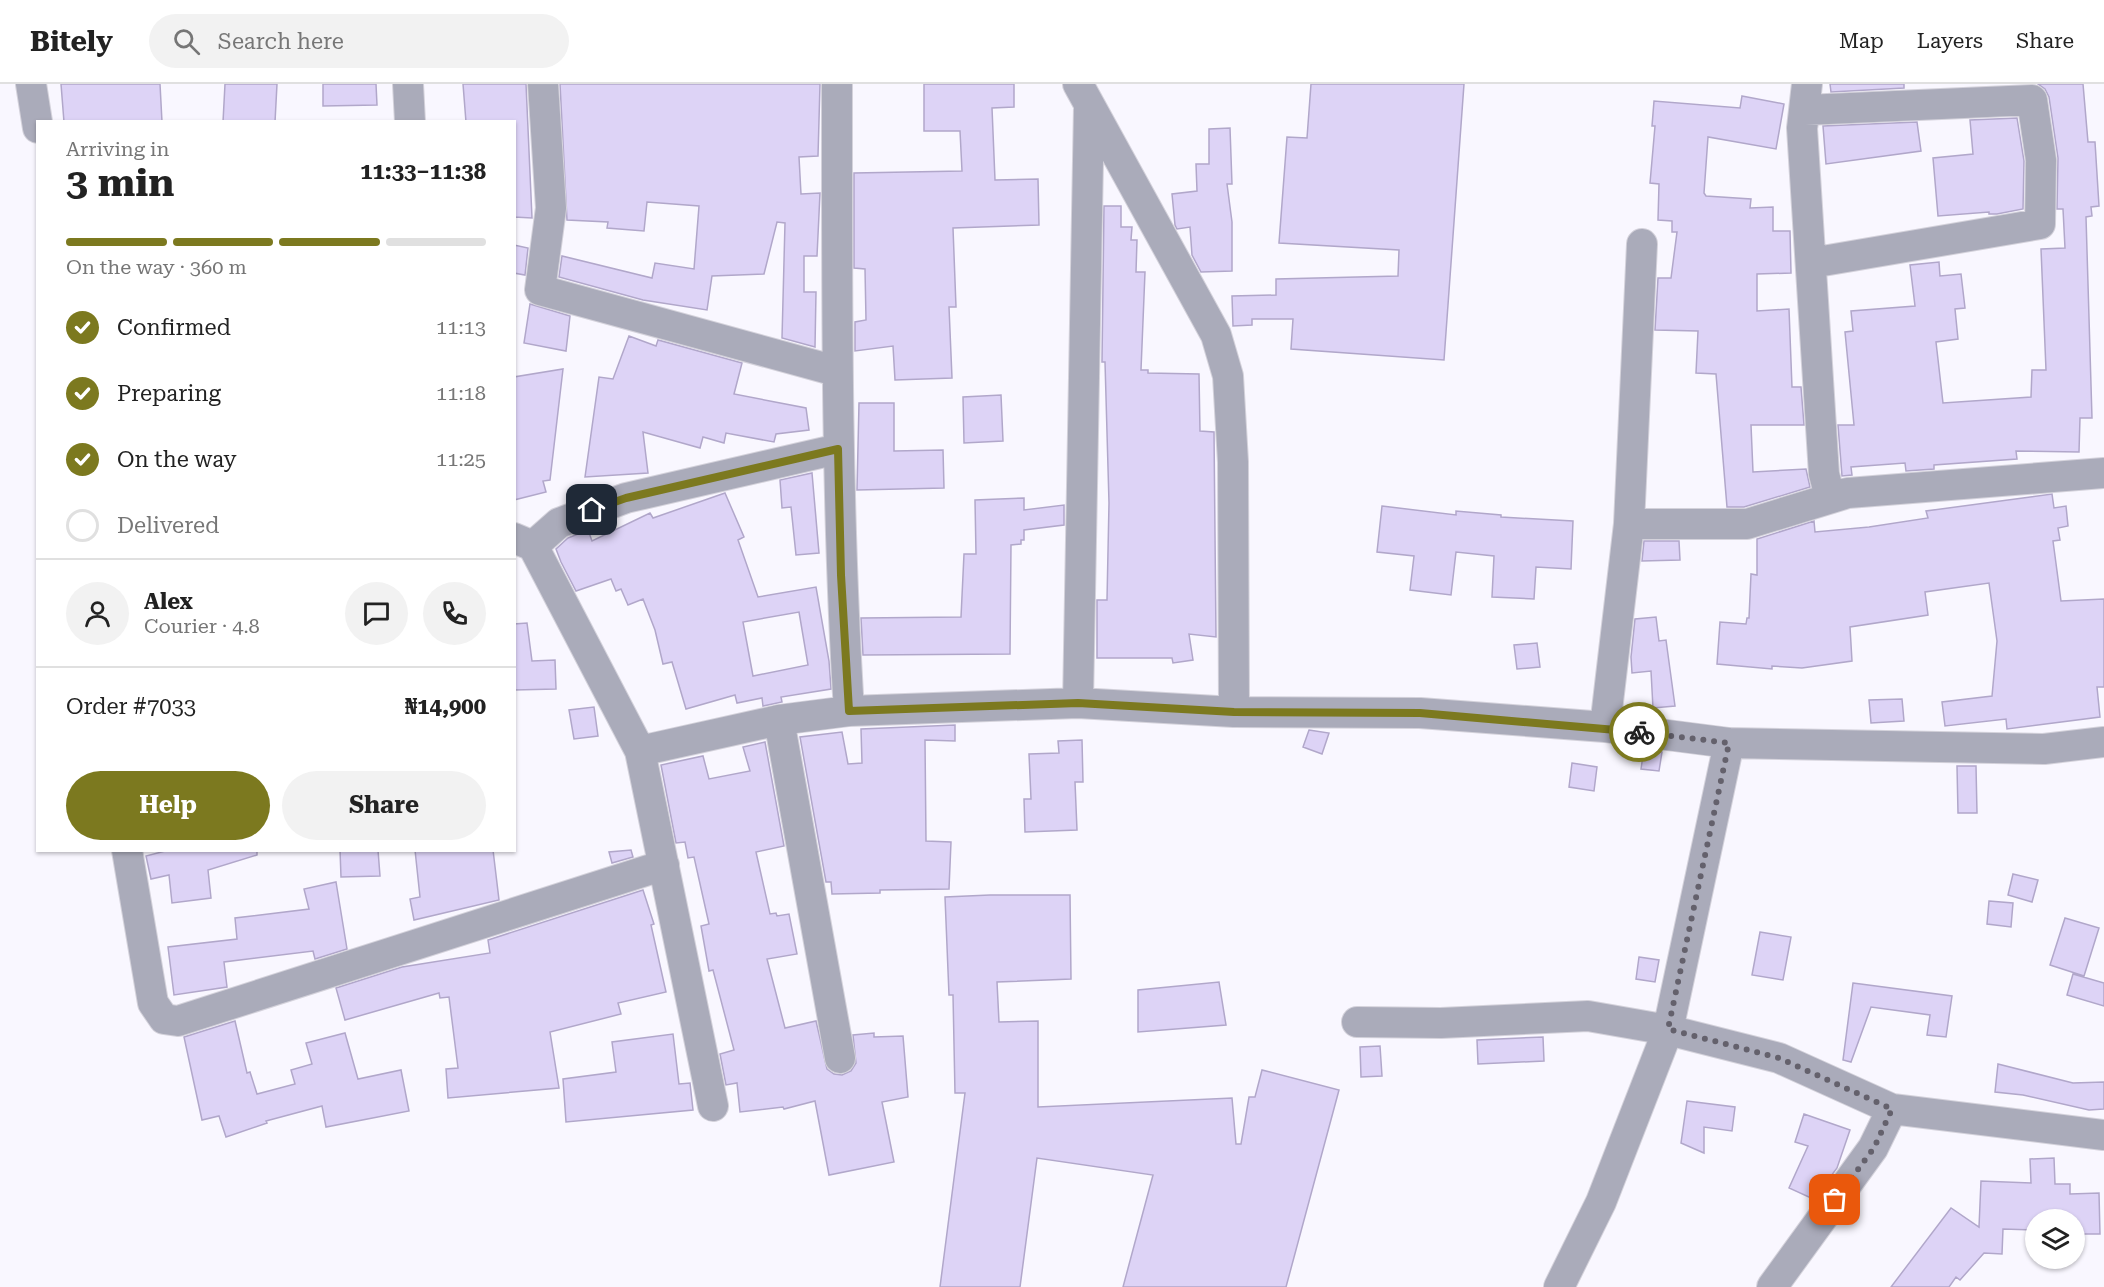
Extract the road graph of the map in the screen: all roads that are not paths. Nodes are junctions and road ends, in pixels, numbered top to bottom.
1 (31, 84) edge
2 (408, 84) edge
3 (543, 84) edge
4 (837, 84) edge
5 (1807, 84) edge
6 (1084, 94) edge
7 (37, 120) edge
8 (410, 120) edge
9 (1802, 128) junction
10 (1642, 244) dead end
11 (1811, 263) junction
12 (837, 371) junction
13 (838, 449) junction
14 (2104, 473) edge
15 (1848, 493) junction
16 (1629, 524) junction
17 (524, 542) edge
18 (1078, 703) junction
19 (849, 711) junction
20 (1234, 712) junction
21 (779, 720) junction
22 (1605, 727) junction
23 (2104, 742) edge
24 (1729, 743) junction
25 (640, 751) junction
26 (127, 852) edge
27 (663, 865) junction
28 (1357, 1022) dead end
29 (1668, 1029) junction
30 (840, 1059) dead end
31 (712, 1106) dead end
32 (1892, 1109) junction
33 (2104, 1135) edge
34 (1559, 1287) edge
35 (1772, 1287) edge

1 - 7 street
2 - 8 street
3 - 12 street
4 - 12 street
5 - 9 street
6 - 18 street
6 - 20 street
9 - 11 street
9 - 11 street
10 - 16 street
11 - 15 street
12 - 13 street
13 - 17 street
13 - 19 street
14 - 15 street
15 - 16 street
16 - 22 street
17 - 25 street
18 - 19 street
18 - 20 street
19 - 21 street
20 - 22 street
21 - 25 street
21 - 30 street
22 - 24 street
23 - 24 street
24 - 29 street
25 - 27 street
26 - 27 street
27 - 31 street
28 - 29 street
29 - 32 street
29 - 34 street
32 - 33 street
32 - 35 street

